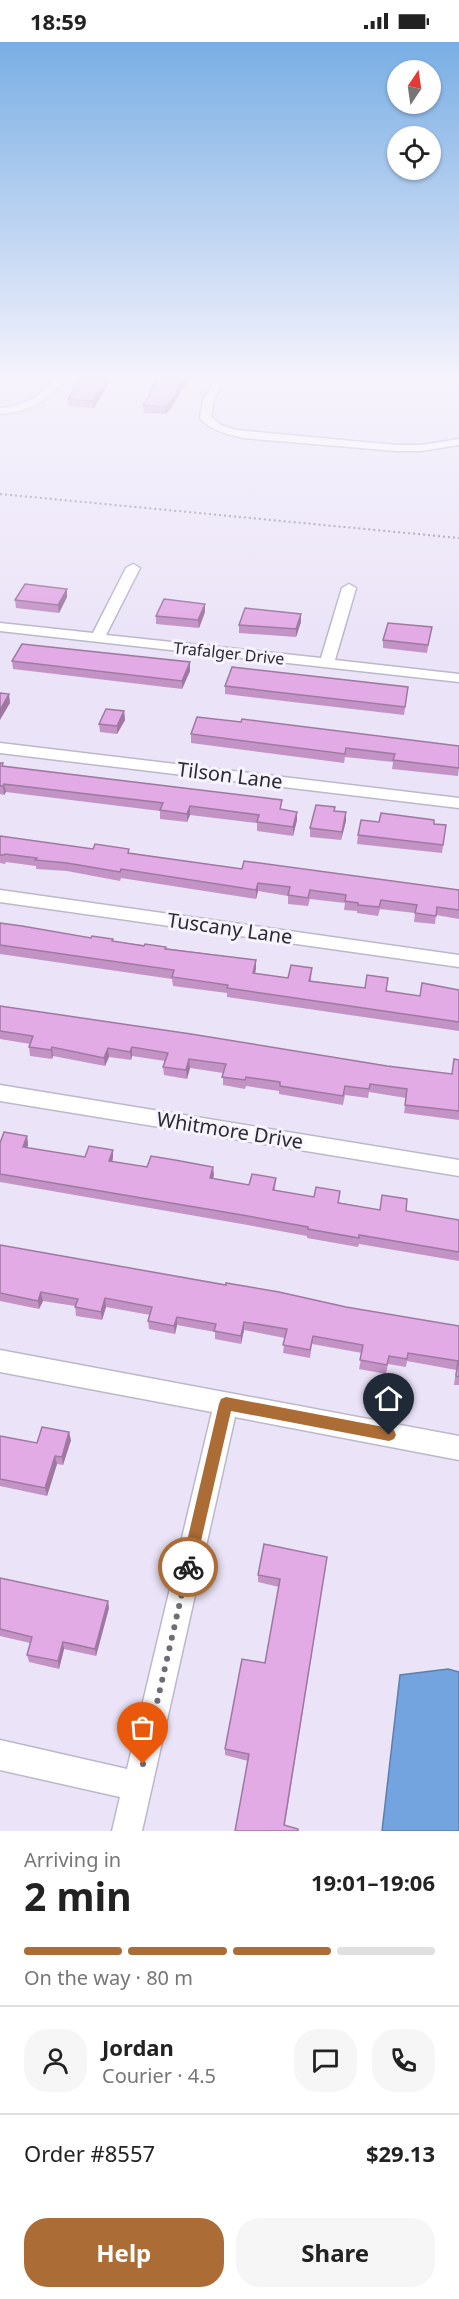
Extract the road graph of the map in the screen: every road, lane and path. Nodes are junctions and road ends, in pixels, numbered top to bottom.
1 (0, 494) edge
2 (459, 538) edge
3 (133, 568) dead end
4 (349, 588) dead end
5 (0, 627) edge
6 (97, 638) junction
7 (327, 664) junction
8 (459, 678) edge
9 (0, 748) edge
10 (459, 803) edge
11 (0, 896) edge
12 (459, 961) edge
13 (0, 1093) edge
14 (459, 1168) edge
15 (0, 1360) edge
16 (226, 1404) junction
17 (459, 1448) edge
18 (0, 1755) edge
19 (138, 1786) junction
20 (127, 1831) edge

1 - 2 path
3 - 6 street
4 - 7 street
5 - 6 street, Trafalger Drive
6 - 7 street, Trafalger Drive
7 - 8 street, Trafalger Drive
9 - 10 street, Tilson Lane
11 - 12 street, Tuscany Lane
13 - 14 street, Whitmore Drive
15 - 16 street
16 - 17 street
16 - 19 street
18 - 19 street
19 - 20 street

